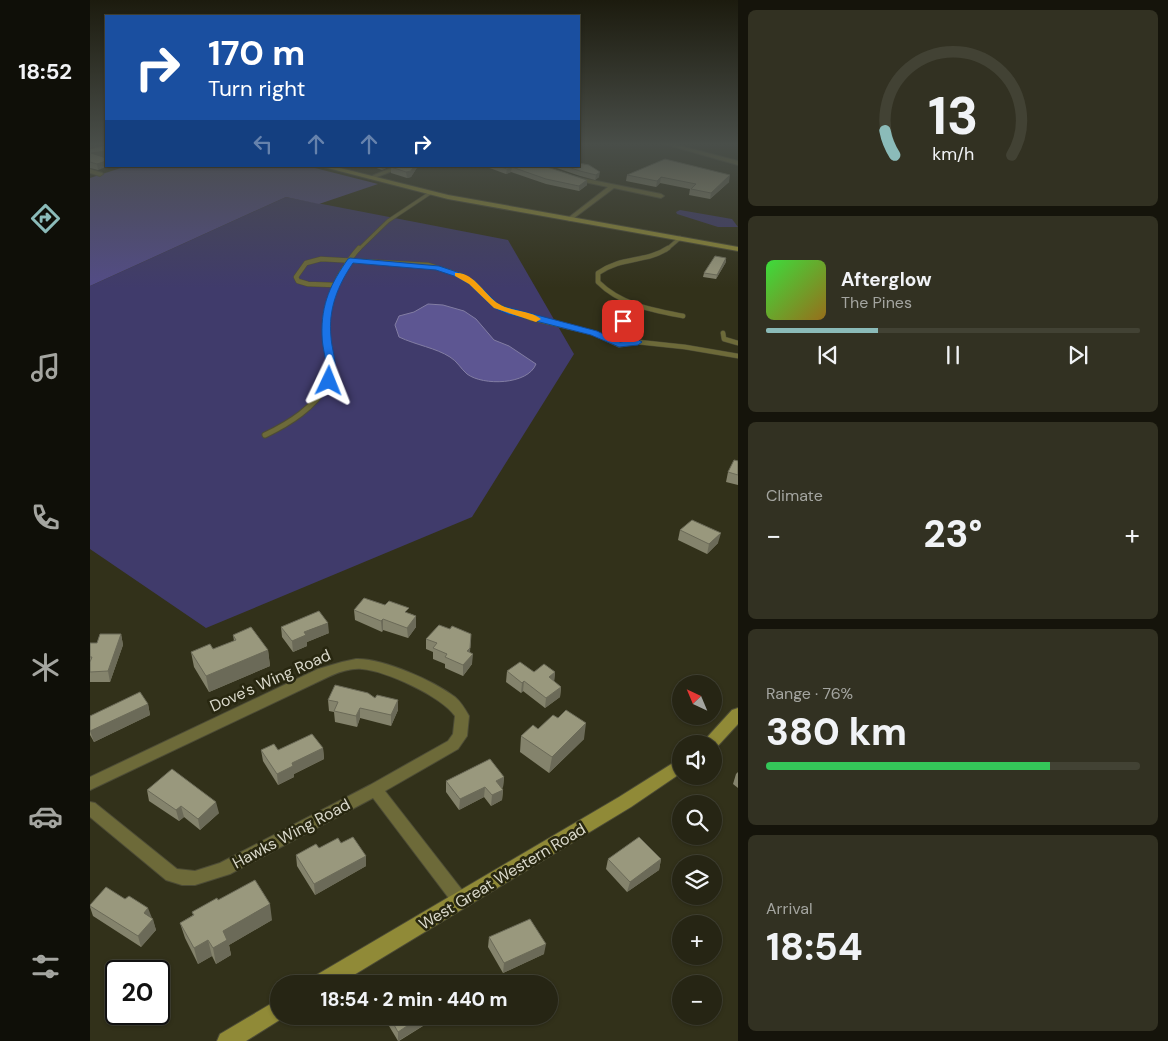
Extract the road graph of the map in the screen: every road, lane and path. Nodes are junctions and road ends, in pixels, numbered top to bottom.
1 (424, 192) edge
2 (605, 192) edge
3 (639, 192) edge
4 (430, 193) junction
5 (661, 196) dead end
6 (570, 219) junction
7 (680, 238) junction
8 (738, 249) edge
9 (350, 260) junction
10 (334, 285) junction
11 (626, 301) junction
12 (683, 316) dead end
13 (723, 333) dead end
14 (638, 342) junction
15 (738, 343) edge
16 (738, 356) edge
17 (265, 435) dead end
18 (738, 714) edge
19 (718, 735) edge
20 (672, 771) edge
21 (90, 784) edge
22 (376, 789) junction
23 (90, 808) edge
24 (460, 900) junction
25 (335, 975) edge
26 (270, 1015) edge
27 (227, 1041) edge

1 - 4 main road
2 - 6 street
3 - 5 street
4 - 6 main road
4 - 9 lane
6 - 7 main road
7 - 8 main road
7 - 11 lane
9 - 10 lane
9 - 10 lane
9 - 14 lane
10 - 17 lane
11 - 12 lane
11 - 14 lane
13 - 15 lane
14 - 16 lane
18 - 19 main road
20 - 24 main road, West Great Western Road
21 - 22 street, Dove's Wing Road
22 - 23 street, Hawks Wing Road
22 - 24 street
24 - 25 main road, West Great Western Road
26 - 27 main road

